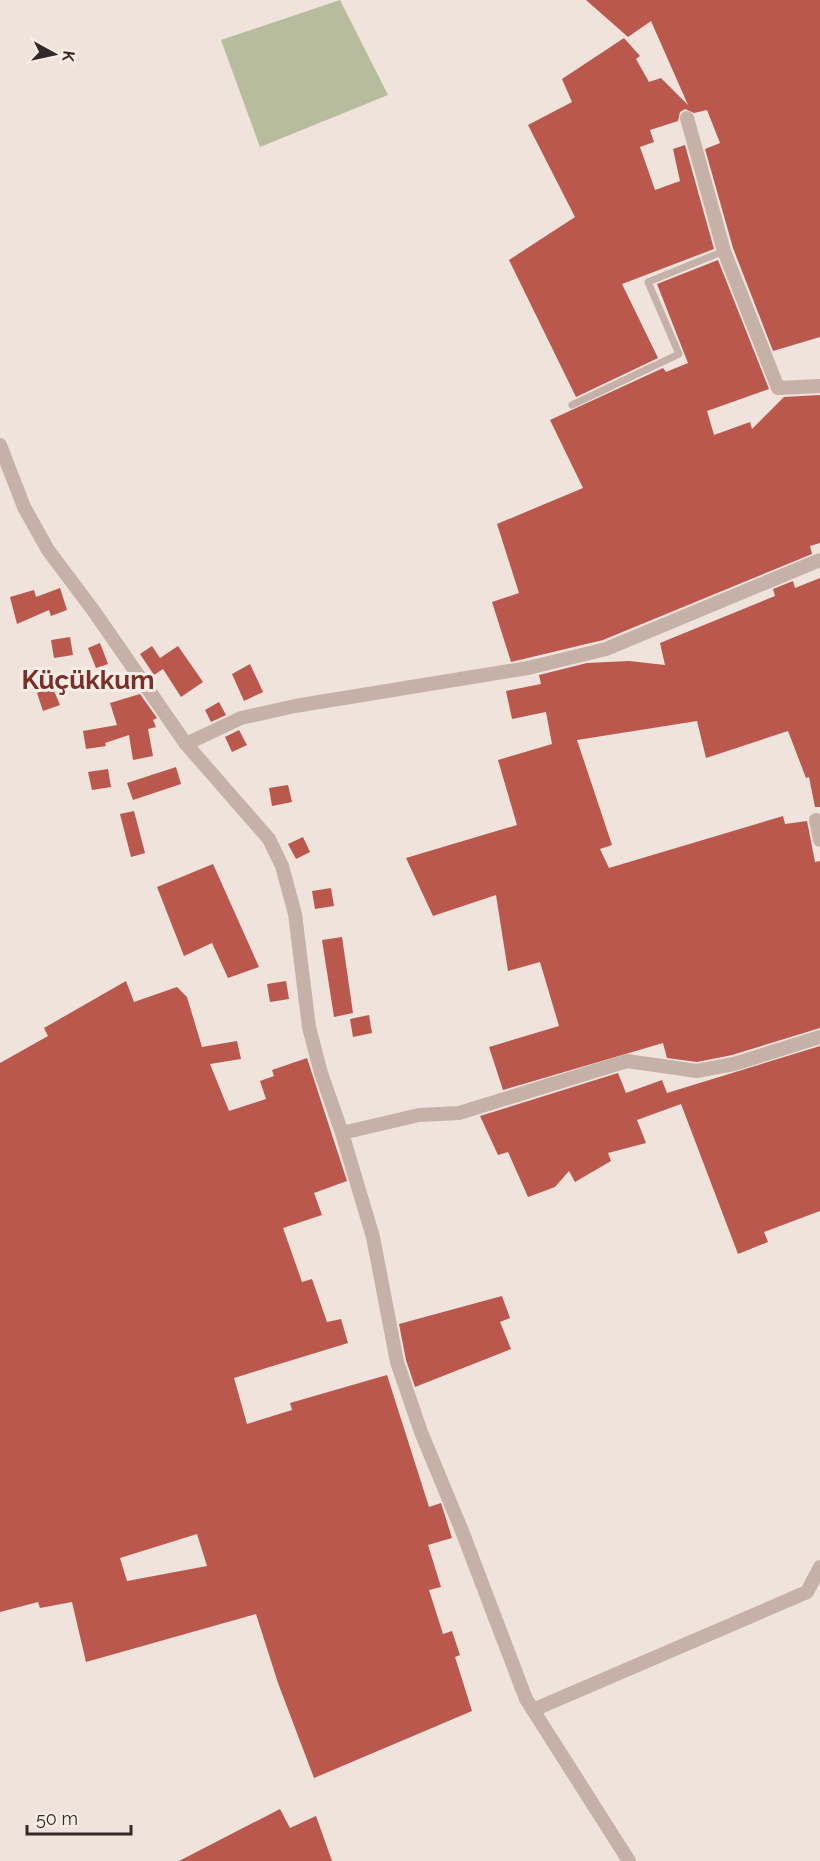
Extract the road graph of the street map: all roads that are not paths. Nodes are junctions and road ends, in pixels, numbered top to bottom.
1 (687, 118) dead end
2 (724, 251) junction
3 (820, 386) edge
4 (572, 405) dead end
5 (0, 445) edge
6 (820, 560) edge
7 (186, 744) junction
8 (816, 820) dead end
9 (820, 840) edge
10 (820, 1037) edge
11 (342, 1133) junction
12 (820, 1567) edge
13 (533, 1710) junction
14 (629, 1861) edge

1 - 2 street
2 - 3 street
2 - 4 lane
5 - 7 street
6 - 7 street
7 - 11 street
8 - 9 street
10 - 11 street
11 - 13 street
12 - 13 street
13 - 14 street

